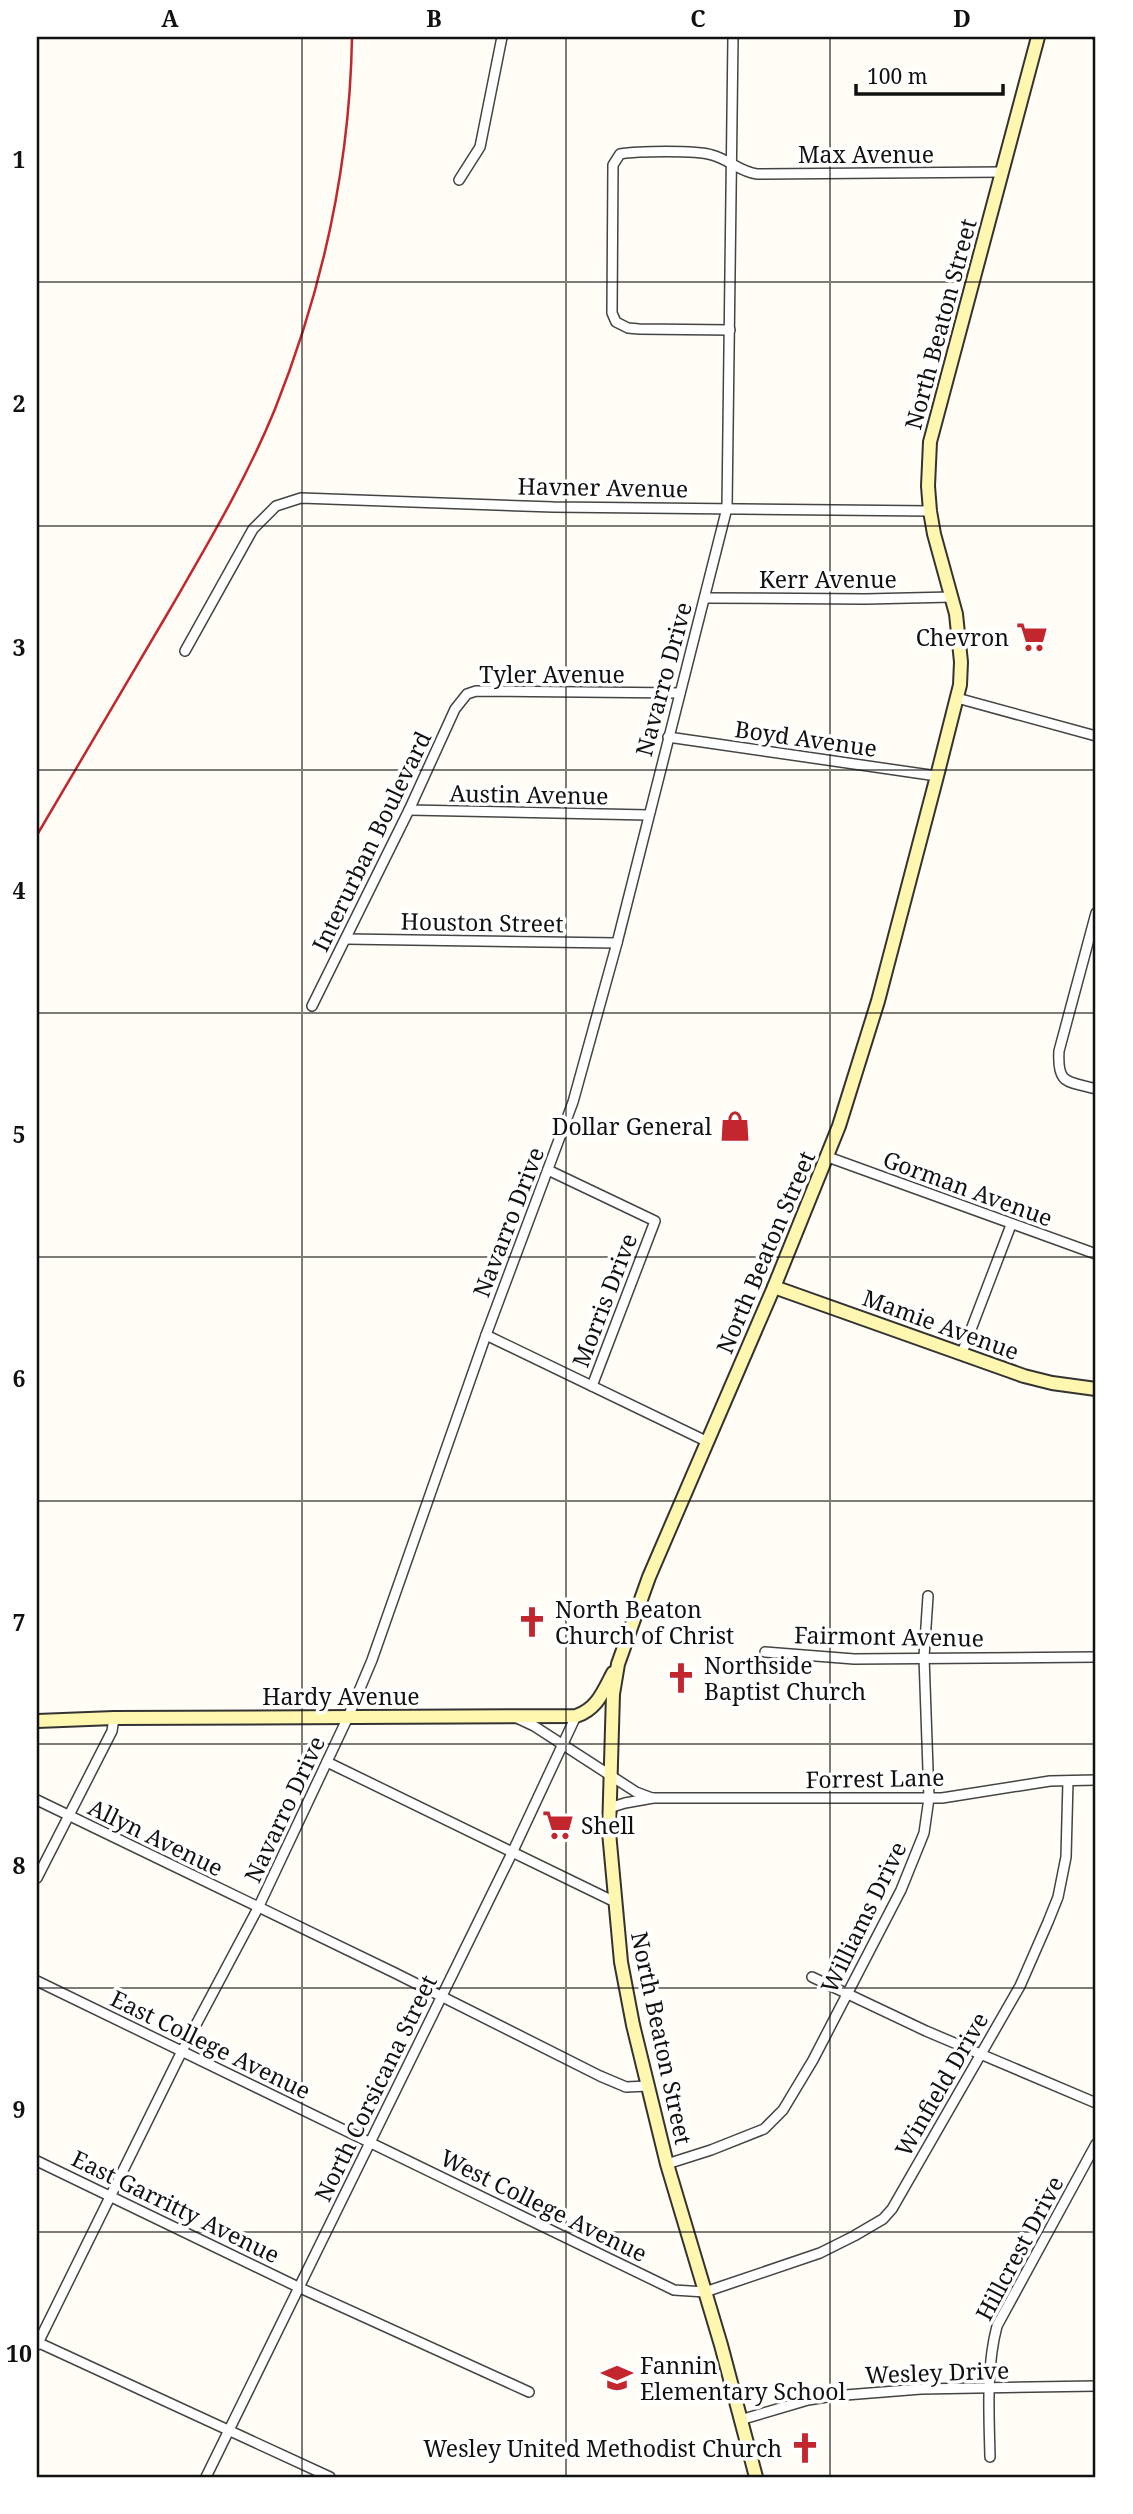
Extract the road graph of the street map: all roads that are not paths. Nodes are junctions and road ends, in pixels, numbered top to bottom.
1 (502, 37) edge
2 (733, 37) edge
3 (1038, 37) edge
4 (732, 164) junction
5 (1003, 172) junction
6 (459, 180) dead end
7 (730, 330) junction
8 (727, 508) junction
9 (930, 510) junction
10 (951, 597) junction
11 (705, 598) junction
12 (185, 651) dead end
13 (680, 693) junction
14 (467, 694) joint
15 (957, 698) junction
16 (1096, 736) edge
17 (668, 737) junction
18 (937, 776) junction
19 (409, 810) junction
20 (648, 815) junction
21 (1096, 913) edge
22 (1093, 936) edge
23 (346, 939) junction
24 (617, 943) junction
25 (312, 1006) dead end
26 (1096, 1089) edge
27 (828, 1157) junction
28 (548, 1170) junction
29 (1011, 1225) junction
30 (1096, 1254) edge
31 (774, 1287) junction
32 (486, 1335) junction
33 (962, 1353) junction
34 (592, 1386) junction
35 (1096, 1389) edge
36 (708, 1442) junction
37 (928, 1596) dead end
38 (765, 1652) dead end
39 (925, 1657) junction
40 (1096, 1657) edge
41 (618, 1664) junction
42 (512, 1716) junction
43 (576, 1716) junction
44 (348, 1717) junction
45 (114, 1718) junction
46 (37, 1721) edge
47 (564, 1746) junction
48 (327, 1762) junction
49 (609, 1776) junction
50 (1096, 1780) edge
51 (1068, 1781) junction
52 (653, 1798) junction
53 (929, 1798) junction
54 (37, 1800) edge
55 (609, 1808) junction
56 (69, 1815) junction
57 (512, 1853) junction
58 (37, 1878) edge
59 (615, 1902) junction
60 (258, 1909) junction
61 (812, 1977) dead end
62 (37, 1981) edge
63 (847, 1995) junction
64 (441, 1997) junction
65 (182, 2051) junction
66 (981, 2054) junction
67 (648, 2086) junction
68 (1096, 2103) edge
69 (369, 2142) junction
70 (1096, 2144) edge
71 (37, 2161) edge
72 (667, 2164) junction
73 (110, 2196) junction
74 (298, 2287) junction
75 (705, 2292) junction
76 (37, 2343) edge
77 (1096, 2386) edge
78 (989, 2388) junction
79 (529, 2392) dead end
80 (740, 2420) junction
81 (227, 2432) junction
82 (990, 2457) dead end
83 (206, 2477) edge
84 (330, 2477) edge
85 (757, 2477) edge

1 - 6 street
2 - 4 street, Navarro Drive
3 - 5 main road, North Beaton Street
4 - 5 street, Max Avenue
4 - 7 street, Navarro Drive
4 - 7 street, Max Avenue
5 - 9 main road, North Beaton Street
7 - 8 street, Navarro Drive
8 - 9 street, Havner Avenue
8 - 11 street, Navarro Drive
8 - 12 street, Havner Avenue
9 - 10 main road, North Beaton Street
10 - 11 street, Kerr Avenue
10 - 15 main road, North Beaton Street
11 - 13 street, Navarro Drive
13 - 14 street, Tyler Avenue
13 - 17 street, Navarro Drive
14 - 19 street, Interurban Boulevard
15 - 16 street
15 - 18 main road, North Beaton Street
17 - 18 street, Boyd Avenue
17 - 20 street, Navarro Drive
18 - 27 main road, North Beaton Street
19 - 20 street, Austin Avenue
19 - 23 street, Interurban Boulevard
20 - 24 street, Navarro Drive
21 - 22 street
22 - 26 street
23 - 24 street, Houston Street
23 - 25 street, Interurban Boulevard
24 - 28 street, Navarro Drive
27 - 29 street, Gorman Avenue
27 - 31 main road, North Beaton Street
28 - 32 street, Navarro Drive
28 - 34 street, Morris Drive
29 - 30 street, Gorman Avenue
29 - 33 street
31 - 33 main road, Mamie Avenue
31 - 36 main road, North Beaton Street
32 - 34 street
32 - 44 street, Navarro Drive
33 - 35 main road, Mamie Avenue
34 - 36 street
36 - 41 main road, North Beaton Street
37 - 39 street, Williams Drive
38 - 39 street, Fairmont Avenue
39 - 40 street, Fairmont Avenue
39 - 53 street, Williams Drive
41 - 43 main road
41 - 49 main road, North Beaton Street
42 - 43 main road, Hardy Avenue
42 - 44 main road, Hardy Avenue
42 - 47 street, Forrest Lane
43 - 47 street, North Corsicana Street
44 - 45 main road, Hardy Avenue
44 - 48 street, Navarro Drive
45 - 46 main road, Hardy Avenue
45 - 56 street
47 - 49 street, Forrest Lane
47 - 57 street, North Corsicana Street
48 - 57 street
48 - 60 street, Navarro Drive
49 - 52 street, Forrest Lane
49 - 55 main road, North Beaton Street
50 - 51 street, Forrest Lane
51 - 53 street, Forrest Lane
51 - 66 street, Winfield Drive
52 - 53 street, Forrest Lane
52 - 55 street, Forrest Lane
53 - 63 street, Williams Drive
54 - 56 street, Allyn Avenue
55 - 59 main road, North Beaton Street
56 - 58 street
56 - 60 street, Allyn Avenue
57 - 59 street
57 - 64 street, North Corsicana Street
59 - 67 main road, North Beaton Street
60 - 64 street, Allyn Avenue
60 - 65 street, Navarro Drive
61 - 63 street
62 - 65 street, East College Avenue
63 - 66 street
63 - 72 street, Williams Drive
64 - 67 street, Allyn Avenue
64 - 69 street, North Corsicana Street
65 - 69 street, East College Avenue
65 - 73 street, Navarro Drive
66 - 68 street
66 - 75 street, Winfield Drive
67 - 72 main road, North Beaton Street
69 - 74 street, North Corsicana Street
69 - 75 street, West College Avenue
70 - 78 street, Hillcrest Drive
71 - 73 street, East Garritty Avenue
72 - 75 main road, North Beaton Street
73 - 74 street, East Garritty Avenue
73 - 76 street, Navarro Drive
74 - 79 street, East Garritty Avenue
74 - 81 street, North Corsicana Street
75 - 80 main road, North Beaton Street
76 - 81 street
77 - 78 street, Wesley Drive
78 - 80 street, Wesley Drive
78 - 82 street, Hillcrest Drive
80 - 85 main road, North Beaton Street
81 - 83 street, North Corsicana Street
81 - 84 street

